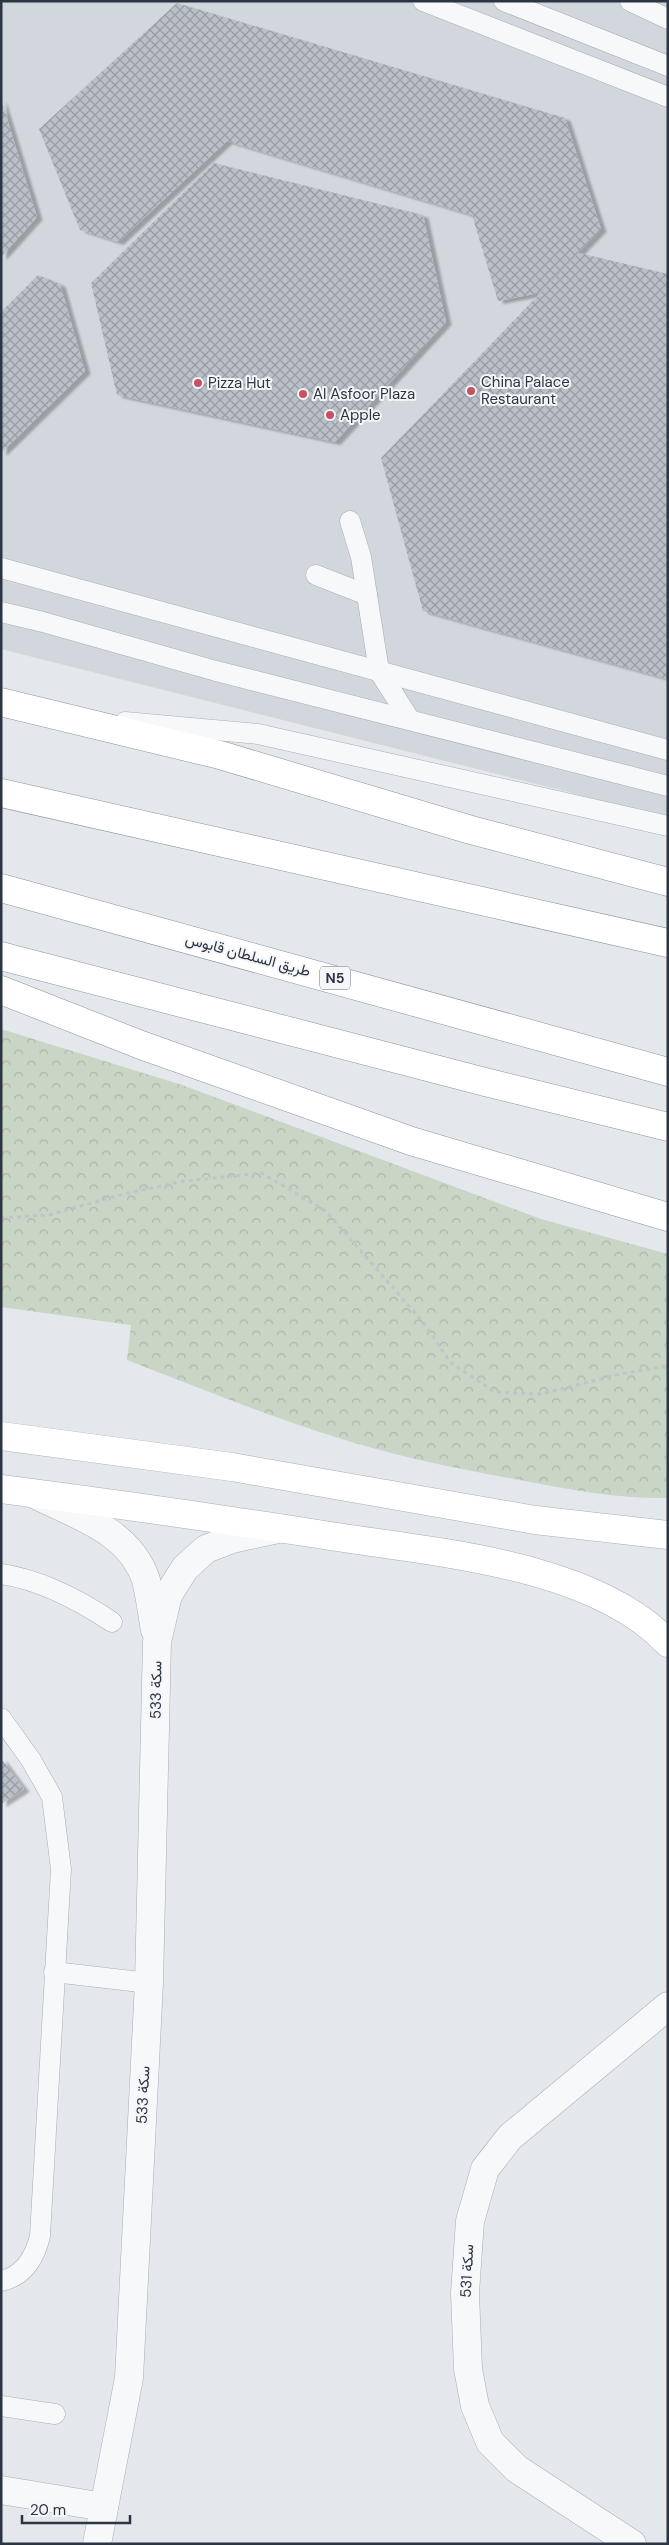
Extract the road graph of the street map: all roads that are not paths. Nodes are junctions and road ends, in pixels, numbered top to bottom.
1 (423, 1) edge
2 (504, 1) edge
3 (630, 1) edge
4 (668, 19) edge
5 (668, 66) edge
6 (668, 97) edge
7 (350, 521) dead end
8 (1, 568) edge
9 (316, 575) dead end
10 (368, 595) junction
11 (1, 612) edge
12 (379, 671) junction
13 (1, 702) edge
14 (54, 715) junction
15 (410, 720) junction
16 (668, 750) edge
17 (668, 786) edge
18 (1, 793) edge
19 (668, 826) edge
20 (668, 882) edge
21 (1, 888) edge
22 (668, 943) edge
23 (1, 956) edge
24 (1, 990) edge
25 (668, 1072) edge
26 (668, 1127) edge
27 (668, 1217) edge
28 (1, 1436) edge
29 (1, 1489) edge
30 (30, 1493) junction
31 (282, 1528) junction
32 (668, 1535) edge
33 (1, 1574) edge
34 (112, 1622) dead end
35 (157, 1642) junction
36 (668, 1643) edge
37 (1, 1718) edge
38 (54, 1972) junction
39 (149, 1983) junction
40 (668, 2006) edge
41 (1, 2281) edge
42 (1, 2406) edge
43 (55, 2414) dead end
44 (1, 2490) edge
45 (104, 2507) junction
46 (97, 2544) edge
47 (632, 2544) edge

1 - 6 lane
2 - 5 lane
3 - 4 lane
7 - 10 lane
8 - 12 lane
9 - 10 lane
10 - 12 lane
11 - 15 lane
12 - 15 lane
12 - 16 lane
13 - 14 main road
14 - 19 lane
14 - 20 main road
15 - 17 lane
18 - 22 main road
21 - 25 main road, طريق السلطان قابوس / N5
23 - 26 main road
24 - 27 main road
28 - 32 main road
29 - 30 main road
30 - 31 main road
30 - 35 street, سكة 533
31 - 35 street, سكة 533
31 - 36 main road
33 - 34 lane
35 - 39 street, سكة 533
37 - 38 lane
38 - 39 lane
38 - 41 lane
39 - 45 street, سكة 533
40 - 47 street, سكة 531
42 - 43 lane
44 - 45 street
45 - 46 street, سكة 533

